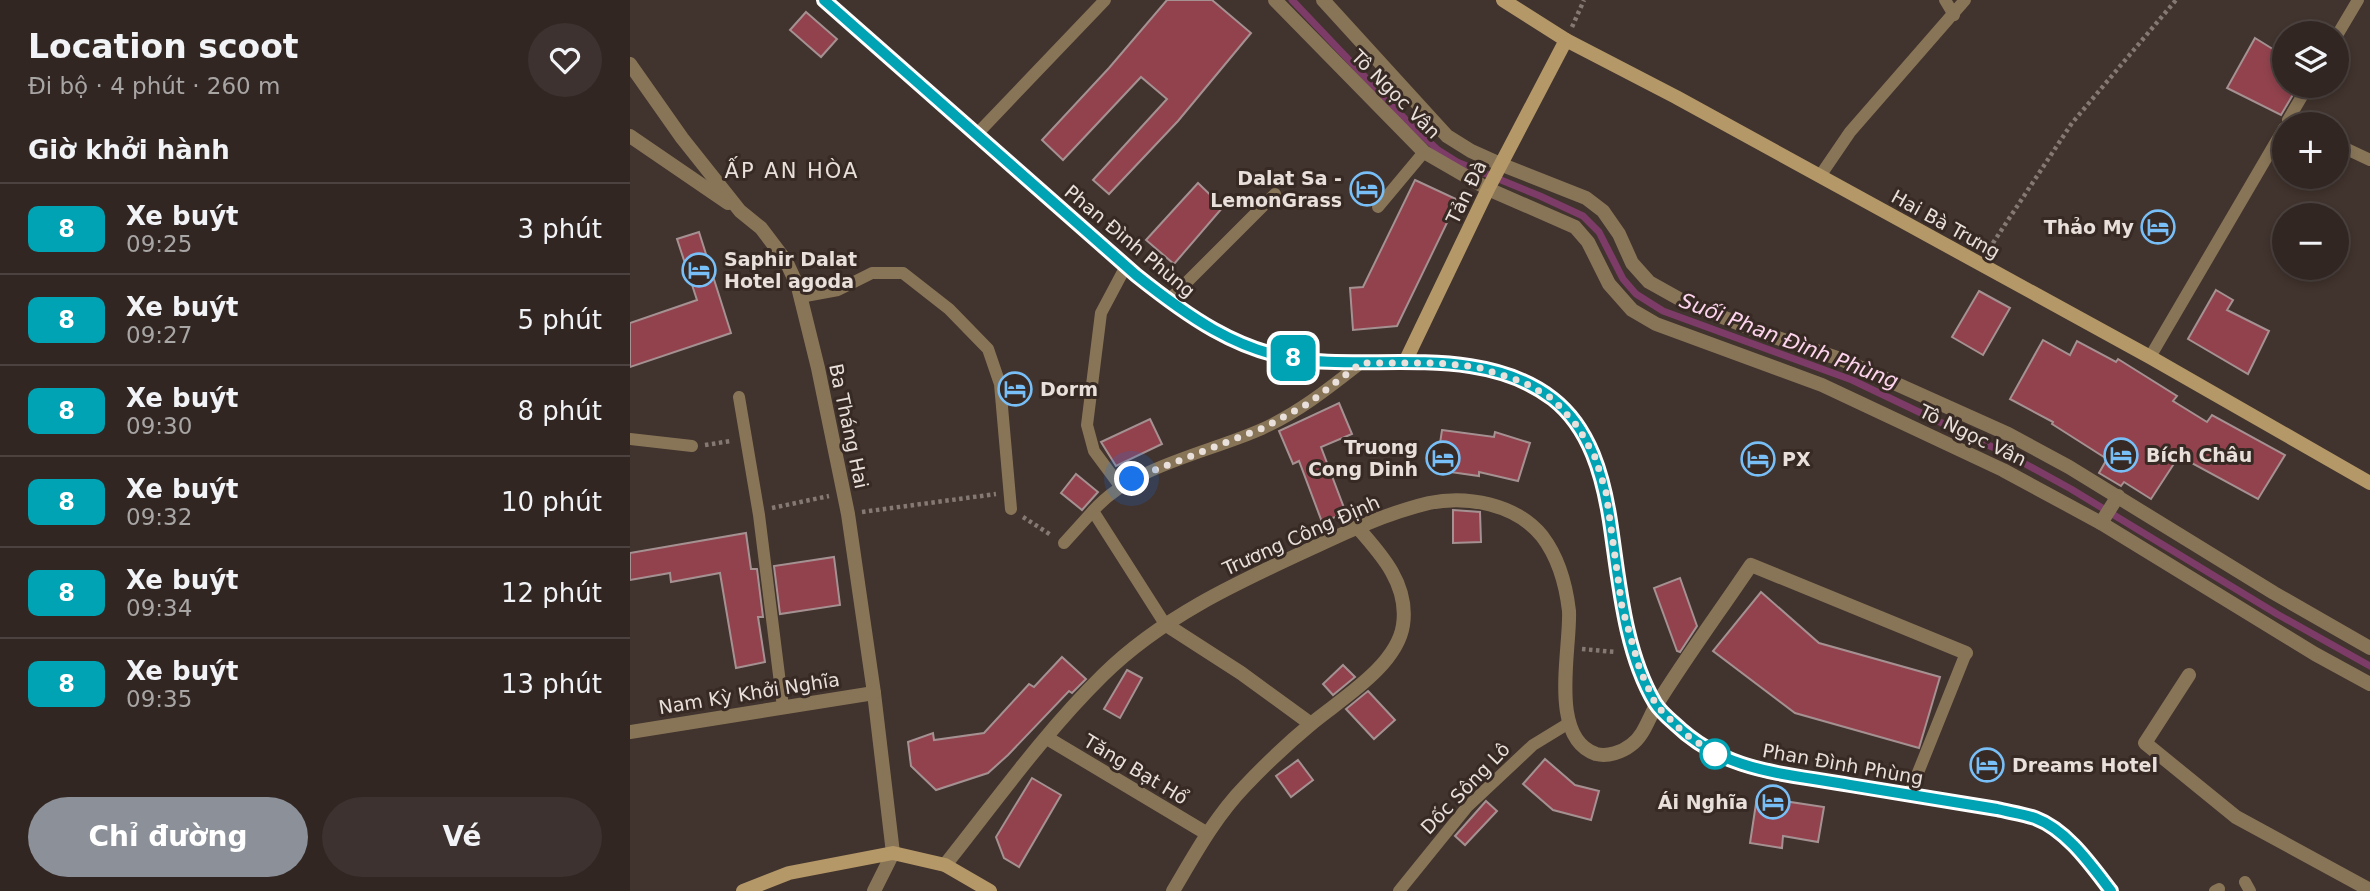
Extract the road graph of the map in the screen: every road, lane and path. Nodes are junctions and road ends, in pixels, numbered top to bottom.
1 (1105, 0) edge
2 (1275, 0) edge
3 (1323, 0) edge
4 (1503, 0) edge
5 (1584, 0) edge
6 (1945, 0) edge
7 (1965, 0) edge
8 (2176, 0) edge
9 (2358, 0) edge
10 (831, 2) edge
11 (1954, 15) junction
12 (2346, 21) edge
13 (1566, 40) junction
14 (630, 64) edge
15 (977, 134) junction
16 (630, 136) edge
17 (2349, 150) edge
18 (2272, 151) edge
19 (1424, 152) junction
20 (2370, 160) edge
21 (1500, 164) junction
22 (1820, 176) junction
23 (1488, 189) junction
24 (1275, 194) dead end
25 (1378, 207) dead end
26 (740, 211) junction
27 (1979, 264) junction
28 (1126, 266) junction
29 (800, 296) junction
30 (1168, 301) junction
31 (2150, 357) junction
32 (1405, 362) junction
33 (1361, 363) junction
34 (739, 397) dead end
35 (630, 439) edge
36 (746, 439) junction
37 (692, 446) joint
38 (2370, 484) edge
39 (1120, 486) junction
40 (1009, 492) junction
41 (843, 493) junction
42 (2116, 499) junction
43 (1011, 509) joint
44 (758, 511) junction
45 (1093, 511) junction
46 (848, 514) junction
47 (2102, 520) junction
48 (1357, 527) junction
49 (1063, 543) joint
50 (1166, 624) junction
51 (1567, 648) junction
52 (2370, 648) edge
53 (1966, 653) joint
54 (1635, 654) junction
55 (2189, 675) dead end
56 (2370, 684) edge
57 (874, 692) junction
58 (1656, 705) junction
59 (783, 707) junction
60 (1569, 723) junction
61 (1311, 724) junction
62 (630, 732) edge
63 (1047, 738) junction
64 (1909, 795) junction
65 (1206, 833) junction
66 (893, 853) junction
67 (945, 865) junction
68 (2368, 890) edge
69 (743, 891) edge
70 (874, 891) edge
71 (990, 891) edge
72 (1173, 891) edge
73 (1399, 891) edge
74 (2111, 891) edge

1 - 15 lane
2 - 19 street, Tô Ngọc Vân
3 - 21 street, Tô Ngọc Vân
4 - 13 main road, Hai Bà Trưng
5 - 13 path
6 - 11 lane
7 - 11 lane
8 - 27 path
9 - 12 lane
10 - 15 main road, Phan Đình Phùng
11 - 22 lane
13 - 21 main road, Tản Đà
13 - 22 main road, Hai Bà Trưng
14 - 26 street, Ba Tháng Hai
15 - 28 main road, Phan Đình Phùng
16 - 26 street
17 - 20 lane
18 - 31 lane
19 - 23 street, Tô Ngọc Vân
19 - 25 lane
21 - 23 main road, Tản Đà
21 - 42 street, Tô Ngọc Vân
22 - 27 main road, Hai Bà Trưng
23 - 32 main road, Tản Đà
23 - 47 street, Tô Ngọc Vân
24 - 30 lane
26 - 29 street, Ba Tháng Hai
27 - 31 main road, Hai Bà Trưng
28 - 30 main road, Phan Đình Phùng
28 - 39 lane
29 - 40 lane
29 - 41 street, Ba Tháng Hai
30 - 33 main road, Phan Đình Phùng
31 - 38 main road, Hai Bà Trưng
32 - 33 main road, Phan Đình Phùng
32 - 54 main road, Phan Đình Phùng
33 - 39 lane
34 - 36 lane
35 - 37 lane
36 - 37 path
36 - 44 lane
39 - 45 lane
40 - 43 lane
40 - 46 path
41 - 44 path
41 - 46 street, Ba Tháng Hai
42 - 47 street
42 - 52 street, Tô Ngọc Vân
43 - 49 path
44 - 59 lane
45 - 49 lane
45 - 50 lane
46 - 57 street, Ba Tháng Hai
47 - 56 street, Tô Ngọc Vân
48 - 50 street, Trương Công Định
48 - 51 street, Trương Công Định
48 - 61 street
50 - 61 street
50 - 63 street, Trương Công Định
51 - 54 path
51 - 60 street, Trương Công Định
53 - 58 street
53 - 64 lane
54 - 58 main road, Phan Đình Phùng
55 - 68 street
57 - 59 street, Nam Kỳ Khởi Nghĩa
57 - 66 street, Ba Tháng Hai
58 - 60 street
58 - 64 main road, Phan Đình Phùng
59 - 62 street, Nam Kỳ Khởi Nghĩa
60 - 73 lane, Dốc Sông Lô
61 - 65 street
63 - 65 street, Tăng Bạt Hổ
63 - 67 street, Trương Công Định
64 - 74 main road, Phan Đình Phùng
65 - 72 street
66 - 67 main road
66 - 69 main road
66 - 70 street
67 - 71 main road

